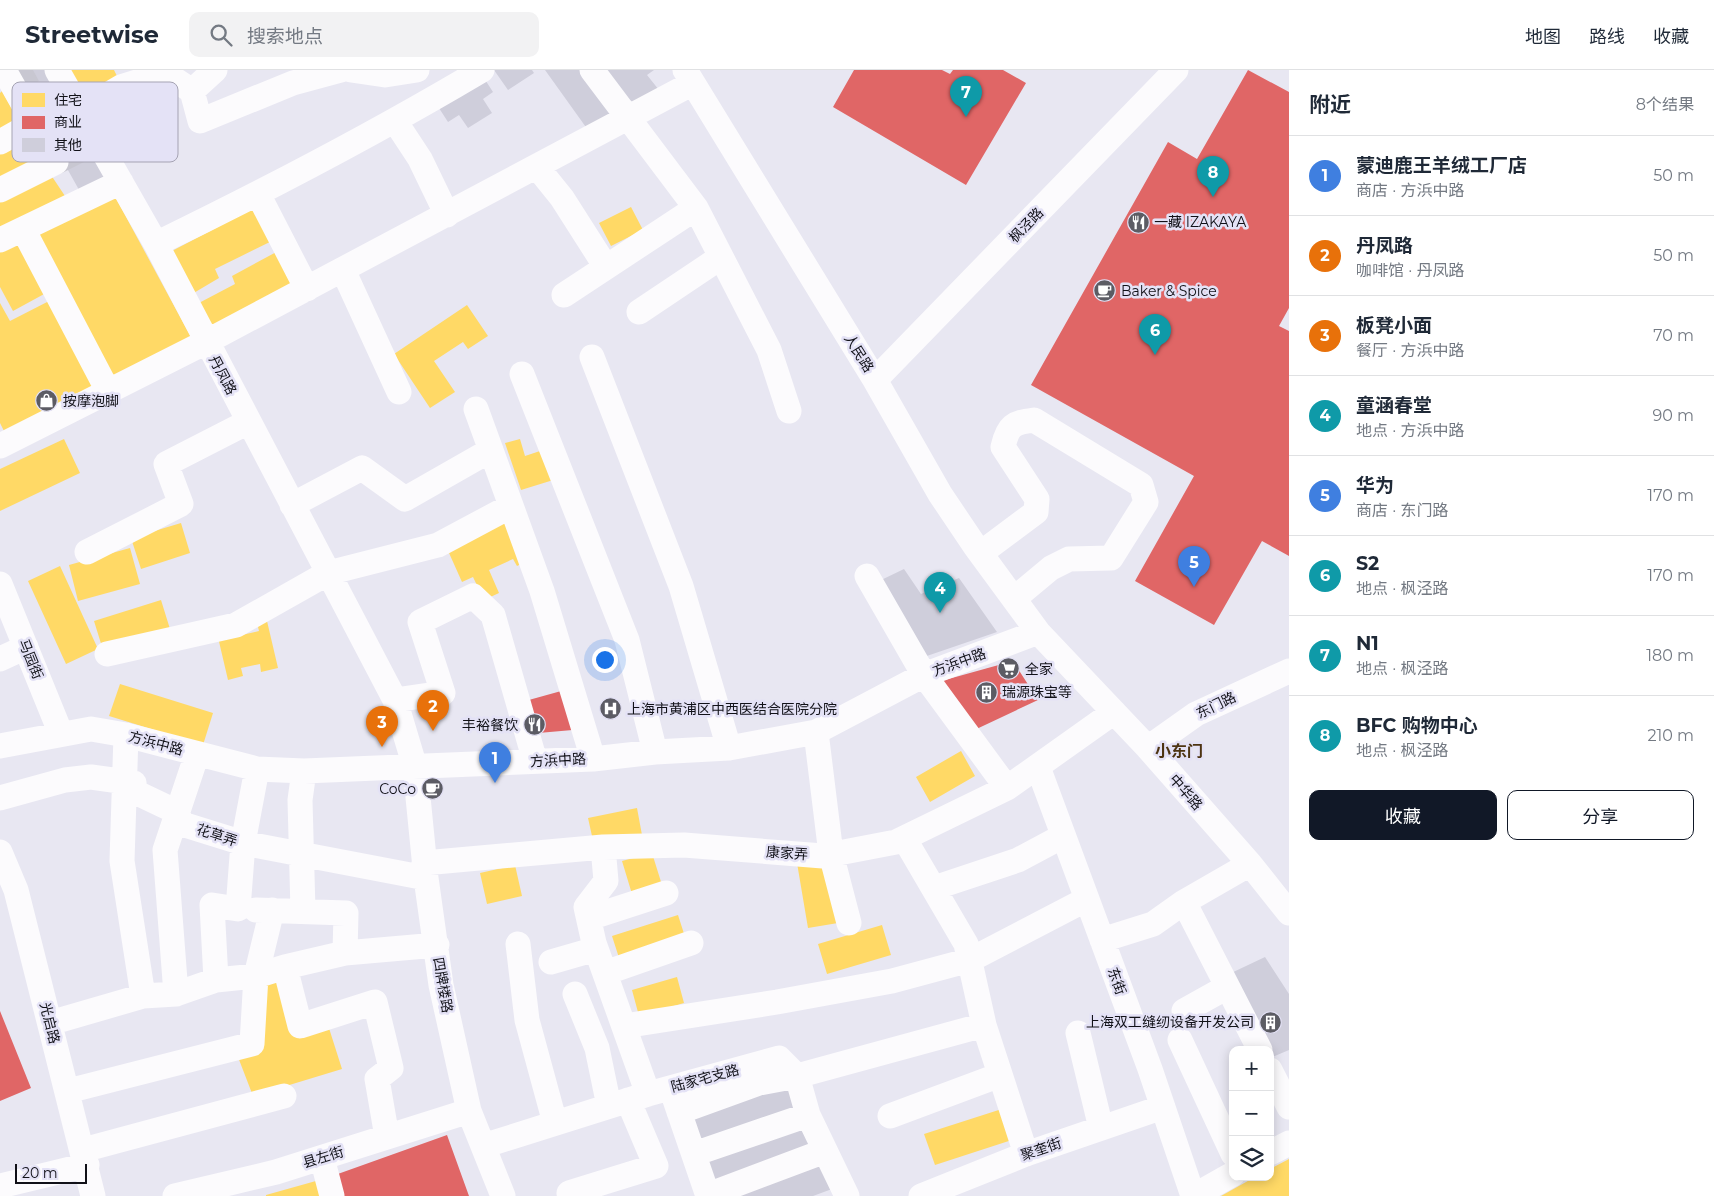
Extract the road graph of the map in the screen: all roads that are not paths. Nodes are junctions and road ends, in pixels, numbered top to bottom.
1 (57, 70) edge
2 (215, 70) edge
3 (341, 70) edge
4 (350, 70) edge
5 (417, 70) edge
6 (482, 70) edge
7 (592, 70) edge
8 (1176, 70) edge
9 (689, 77) edge
10 (5, 80) edge
11 (64, 82) edge
12 (137, 82) edge
13 (12, 90) edge
14 (192, 91) junction
15 (627, 119) junction
16 (395, 121) junction
17 (12, 135) edge
18 (0, 142) edge
19 (56, 162) tunnel mouth
20 (109, 162) edge
21 (538, 167) junction
22 (121, 182) junction
23 (0, 190) edge
24 (258, 194) junction
25 (696, 208) junction
26 (447, 215) junction
27 (23, 229) junction
28 (0, 240) edge
29 (156, 244) junction
30 (721, 257) junction
31 (606, 267) junction
32 (343, 270) junction
33 (307, 289) junction
34 (564, 295) dead end
35 (639, 312) dead end
36 (206, 342) junction
37 (592, 357) dead end
38 (522, 374) dead end
39 (875, 380) junction
40 (108, 391) junction
41 (399, 392) dead end
42 (476, 409) dead end
43 (789, 411) dead end
44 (248, 422) junction
45 (1, 444) edge
46 (491, 450) junction
47 (292, 505) junction
48 (511, 506) junction
49 (87, 552) dead end
50 (981, 553) junction
51 (328, 573) junction
52 (867, 576) dead end
53 (0, 584) edge
54 (1015, 598) junction
55 (1038, 632) junction
56 (26, 646) junction
57 (107, 654) dead end
58 (0, 659) edge
59 (1289, 671) edge
60 (924, 675) junction
61 (395, 700) junction
62 (1114, 712) junction
63 (816, 732) junction
64 (61, 734) junction
65 (126, 735) junction
66 (0, 746) edge
67 (730, 748) junction
68 (1148, 748) junction
69 (655, 752) junction
70 (196, 754) junction
71 (593, 759) junction
72 (535, 762) junction
73 (415, 767) junction
74 (1038, 767) junction
75 (257, 769) junction
76 (304, 771) junction
77 (125, 782) junction
78 (1007, 788) junction
79 (0, 798) edge
80 (177, 812) junction
81 (1063, 836) junction
82 (904, 838) junction
83 (242, 843) junction
84 (603, 847) junction
85 (0, 852) edge
86 (301, 853) junction
87 (831, 854) junction
88 (1250, 864) junction
89 (425, 870) junction
90 (934, 888) junction
91 (666, 893) dead end
92 (1087, 899) junction
93 (1184, 902) junction
94 (238, 909) junction
95 (272, 910) junction
96 (303, 911) junction
97 (1289, 912) edge
98 (589, 918) junction
99 (849, 923) dead end
100 (1102, 940) junction
101 (692, 943) dead end
102 (518, 944) dead end
103 (436, 946) junction
104 (596, 949) junction
105 (345, 953) junction
106 (970, 960) junction
107 (552, 962) dead end
108 (286, 966) junction
109 (604, 973) junction
110 (256, 976) junction
111 (216, 980) junction
112 (1228, 988) junction
113 (176, 994) junction
114 (575, 994) dead end
115 (143, 996) junction
116 (1184, 1011) dead end
117 (50, 1023) junction
118 (984, 1025) junction
119 (624, 1026) junction
120 (1078, 1033) dead end
121 (1180, 1040) dead end
122 (1258, 1046) edge
123 (1000, 1075) junction
124 (798, 1076) junction
125 (1274, 1078) edge
126 (68, 1092) junction
127 (284, 1096) dead end
128 (639, 1097) junction
129 (1163, 1107) junction
130 (1289, 1107) edge
131 (469, 1111) junction
132 (679, 1112) junction
133 (808, 1115) junction
134 (890, 1116) dead end
135 (554, 1123) junction
136 (1101, 1128) junction
137 (387, 1137) junction
138 (1289, 1143) edge
139 (1229, 1145) edge
140 (483, 1146) junction
141 (824, 1151) junction
142 (1274, 1152) edge
143 (694, 1154) junction
144 (1026, 1154) junction
145 (85, 1158) junction
146 (322, 1158) junction
147 (1229, 1176) edge
148 (0, 1186) edge
149 (624, 1186) edge
150 (837, 1193) edge
151 (708, 1195) edge
152 (93, 1196) edge
153 (175, 1196) edge
154 (332, 1196) edge
155 (503, 1196) edge
156 (570, 1196) edge
157 (921, 1196) edge
158 (1194, 1196) edge

1 - 11 street, 丹凤路
2 - 14 street
3 - 14 street
4 - 5 street
6 - 16 street
7 - 15 street
8 - 39 street, 枫泾路
9 - 15 street
9 - 39 street, 人民路
10 - 13 street
12 - 14 street
15 - 21 street
15 - 25 street
16 - 24 street
16 - 26 street
17 - 18 street
19 - 23 street
20 - 22 street, 丹凤路
21 - 26 street
21 - 31 street
22 - 27 street
22 - 29 street, 丹凤路
24 - 29 street
24 - 33 street
25 - 30 street
25 - 31 street
26 - 32 street
27 - 28 street
27 - 40 street
29 - 36 street, 丹凤路
30 - 35 street
30 - 43 street
31 - 34 street
32 - 33 street
32 - 41 street
33 - 36 street
36 - 40 street
36 - 44 street, 丹凤路
37 - 67 street
38 - 69 street
39 - 50 street, 人民路
40 - 45 street
42 - 46 street
44 - 47 street, 丹凤路
44 - 49 street
46 - 47 street
46 - 48 street
47 - 51 street, 丹凤路
48 - 51 street
48 - 71 street
50 - 54 street, 人民路
50 - 54 street
51 - 57 street
51 - 61 street, 丹凤路
52 - 60 street
53 - 56 street, 马园街
54 - 55 street, 人民路
55 - 60 street, 方浜中路
55 - 62 street, 中华路
56 - 58 street
56 - 64 street, 马园街
59 - 68 street, 东门路
60 - 63 street, 方浜中路
60 - 78 street
61 - 72 street
61 - 73 street, 丹凤路
62 - 68 street, 中华路
62 - 74 street, 康家弄
63 - 67 street, 方浜中路
63 - 87 street
64 - 65 street, 方浜中路
64 - 66 street, 方浜中路
65 - 70 street, 方浜中路
65 - 77 street
67 - 69 street, 方浜中路
68 - 88 street, 中华路
69 - 71 street, 方浜中路
70 - 75 street, 方浜中路
70 - 80 street
71 - 72 street, 方浜中路
72 - 73 street, 方浜中路
73 - 76 street, 方浜中路
73 - 89 street, 四牌楼路
74 - 78 street, 康家弄
74 - 81 street, 东街
75 - 76 street, 方浜中路
75 - 83 street
76 - 86 street
77 - 79 street
77 - 80 street, 花草弄
77 - 115 street
78 - 82 street, 康家弄
80 - 83 street, 花草弄
80 - 113 street
81 - 90 street
81 - 92 street, 东街
82 - 87 street, 康家弄
82 - 90 street
83 - 86 street, 花草弄
83 - 94 street
84 - 87 street, 康家弄
84 - 89 street, 康家弄
84 - 98 street
85 - 117 street, 光启路
86 - 89 street, 花草弄
86 - 96 street
87 - 99 street
88 - 93 street
88 - 97 street, 中华路
89 - 103 street, 四牌楼路
90 - 106 street
91 - 98 street
92 - 100 street, 东街
92 - 106 street
93 - 100 street
93 - 112 street
94 - 95 street
94 - 111 street
95 - 96 street
95 - 110 street
96 - 105 street
98 - 104 street
100 - 129 street, 东街
101 - 109 street
102 - 135 street
103 - 105 street
103 - 131 street, 四牌楼路
104 - 107 street
104 - 109 street
105 - 108 street
106 - 118 street
106 - 119 street
108 - 110 street
108 - 137 street
109 - 119 street
110 - 111 street
110 - 126 street
111 - 113 street
112 - 116 street
112 - 122 street
113 - 115 street
114 - 128 street
115 - 117 street
117 - 126 street, 光启路
118 - 123 street
118 - 124 street
119 - 128 street
120 - 136 street
121 - 139 street
123 - 134 street
123 - 144 street
124 - 128 street, 陆家宅支路
124 - 132 street
124 - 133 street
125 - 130 street
126 - 145 street, 光启路
127 - 145 street
128 - 132 street
128 - 135 street, 陆家宅支路
128 - 149 street
129 - 136 street, 聚奎街
129 - 158 street, 东街
131 - 137 street, 县左街
131 - 140 street, 四牌楼路
132 - 143 street
133 - 141 street
133 - 143 street
135 - 140 street, 陆家宅支路
136 - 144 street, 聚奎街
137 - 146 street, 县左街
138 - 142 street
140 - 155 street, 四牌楼路
141 - 150 street
141 - 151 street
143 - 151 street
144 - 157 street, 聚奎街
145 - 148 street
145 - 152 street, 光启路
146 - 153 street, 县左街
146 - 154 street
147 - 158 street
149 - 156 street

